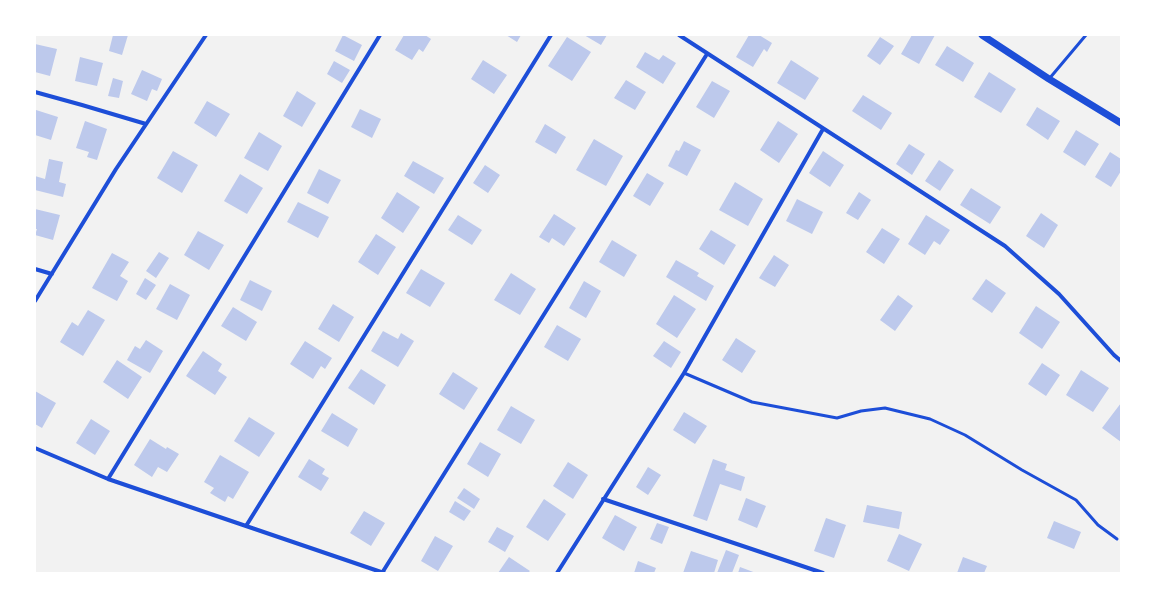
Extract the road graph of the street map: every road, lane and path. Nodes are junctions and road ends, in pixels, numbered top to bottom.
1 (206, 35) edge
2 (380, 35) edge
3 (550, 35) edge
4 (679, 35) edge
5 (982, 35) edge
6 (1086, 35) edge
7 (707, 54) junction
8 (1049, 79) junction
9 (35, 92) edge
10 (1121, 123) edge
11 (146, 124) junction
12 (823, 129) junction
13 (35, 269) edge
14 (52, 274) junction
15 (35, 301) edge
16 (1121, 361) edge
17 (684, 373) junction
18 (35, 448) edge
19 (108, 478) junction
20 (603, 499) junction
21 (246, 526) junction
22 (1117, 539) dead end
23 (383, 573) edge
24 (556, 573) edge
25 (823, 573) edge

1 - 11 street
2 - 19 street
3 - 21 street
4 - 7 street
5 - 8 street
6 - 8 lane
7 - 12 street
7 - 23 street
8 - 10 street
9 - 11 street
11 - 14 street
12 - 16 street
12 - 17 street
13 - 14 street
14 - 15 street
17 - 20 street
17 - 22 lane
18 - 19 street
19 - 21 street
20 - 24 street
20 - 25 street
21 - 23 street

